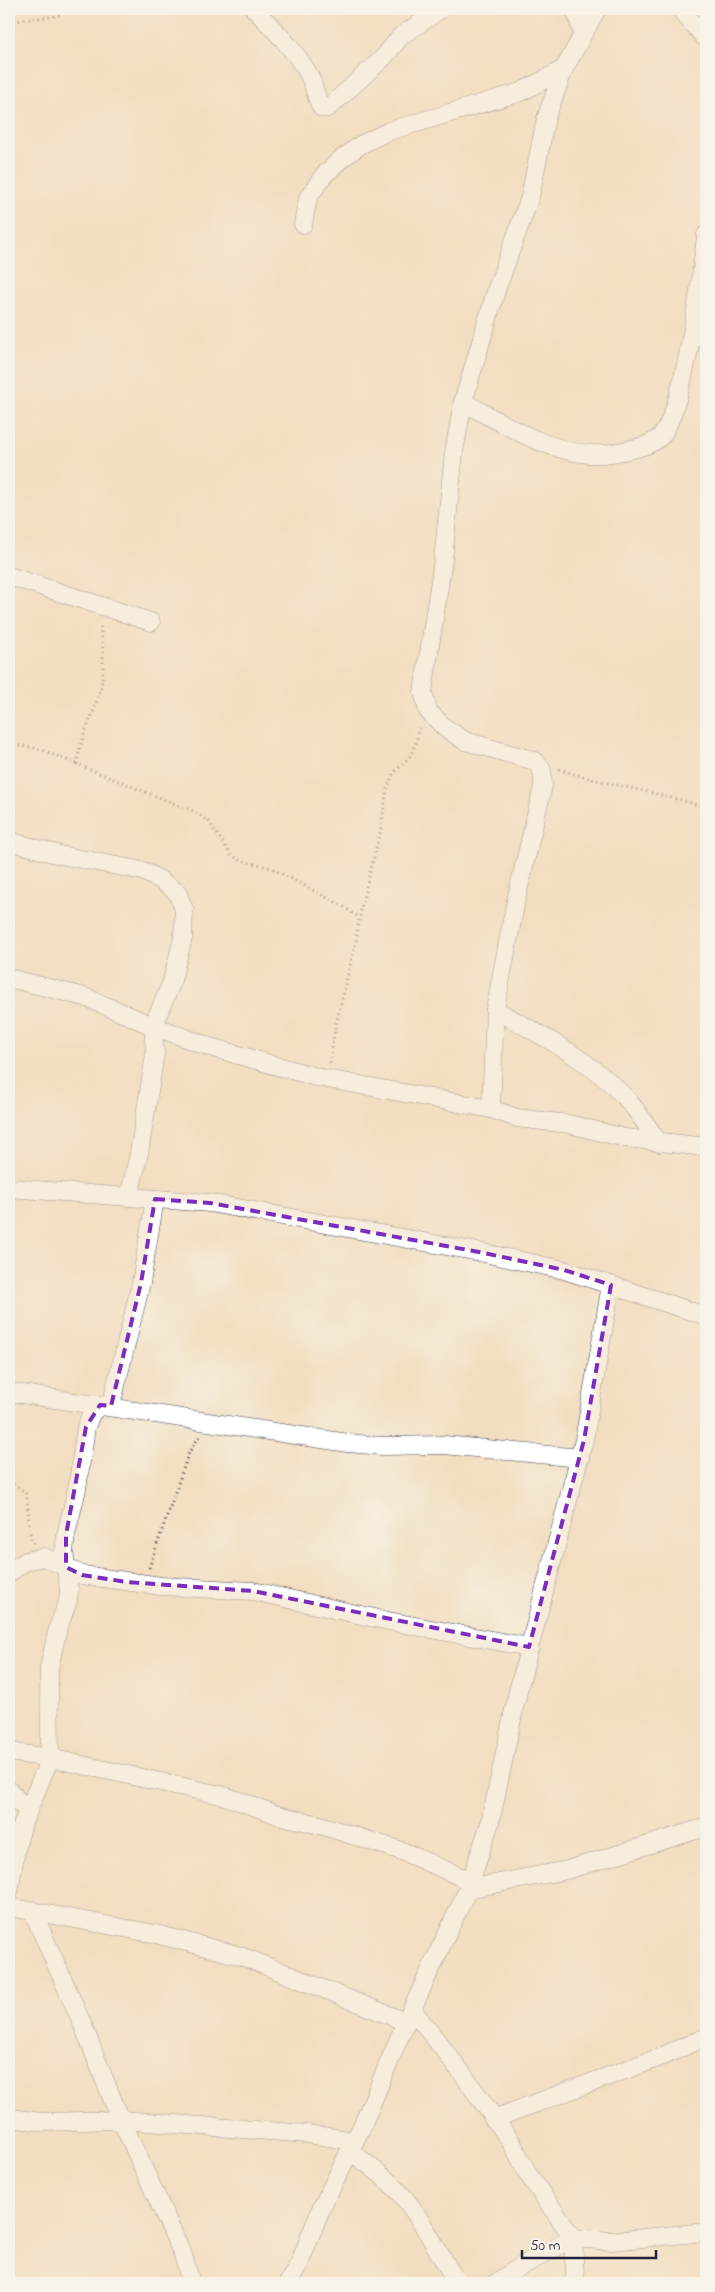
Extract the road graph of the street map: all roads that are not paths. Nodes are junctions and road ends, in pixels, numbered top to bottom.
1 (254, 9) edge
2 (441, 9) edge
3 (575, 9) edge
4 (597, 9) edge
5 (680, 9) edge
6 (583, 34) junction
7 (706, 39) edge
8 (564, 69) junction
9 (303, 224) dead end
10 (706, 235) edge
11 (463, 402) junction
12 (9, 576) edge
13 (151, 622) dead end
14 (9, 841) edge
15 (9, 978) edge
16 (496, 1010) junction
17 (154, 1026) junction
18 (491, 1109) junction
19 (659, 1143) junction
20 (706, 1147) edge
21 (9, 1188) edge
22 (129, 1197) junction
23 (155, 1199) junction
24 (611, 1285) junction
25 (706, 1316) edge
26 (9, 1392) edge
27 (105, 1405) junction
28 (580, 1458) junction
29 (66, 1567) junction
30 (9, 1573) edge
31 (529, 1647) junction
32 (9, 1752) edge
33 (50, 1758) junction
34 (9, 1790) edge
35 (27, 1811) junction
36 (706, 1826) edge
37 (469, 1885) junction
38 (9, 1892) edge
39 (9, 1907) edge
40 (32, 1910) junction
41 (409, 2016) junction
42 (706, 2037) edge
43 (9, 2118) edge
44 (493, 2119) junction
45 (121, 2120) junction
46 (352, 2146) junction
47 (705, 2237) edge
48 (573, 2238) junction
49 (191, 2283) edge
50 (288, 2283) edge
51 (458, 2283) edge
52 (496, 2283) edge
53 (573, 2283) edge

1 - 2 street
3 - 6 street
4 - 6 street
5 - 7 street
6 - 8 street
8 - 9 street
8 - 11 street
10 - 11 street
11 - 16 street
12 - 13 street
14 - 17 street
15 - 17 street
16 - 18 street
16 - 19 street
17 - 18 street
17 - 22 street
18 - 19 street
19 - 20 street
21 - 22 street
22 - 23 street
23 - 24 street
23 - 27 street
24 - 25 street
24 - 28 street
26 - 27 street
27 - 28 street
27 - 29 street
28 - 31 street
29 - 30 street
29 - 31 street
29 - 33 street
31 - 37 street
32 - 33 street
33 - 35 street
33 - 37 street
34 - 35 street
35 - 38 street
36 - 37 street
37 - 41 street
39 - 40 street
40 - 41 street
40 - 45 street
41 - 44 street
41 - 46 street
42 - 44 street
43 - 45 street
44 - 48 street
45 - 46 street
45 - 49 street
46 - 50 street
46 - 51 street
47 - 48 street
48 - 52 street
48 - 53 street

